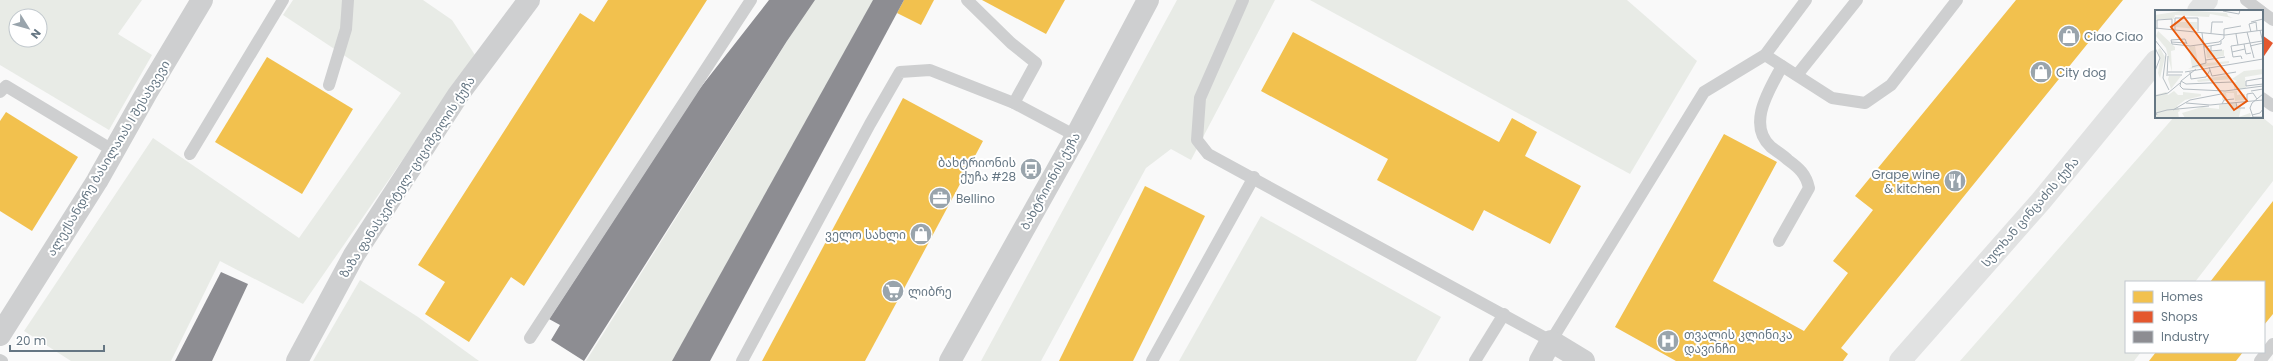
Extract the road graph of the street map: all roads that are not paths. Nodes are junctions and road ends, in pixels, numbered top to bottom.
1 (202, 0) edge
2 (283, 0) edge
3 (348, 0) edge
4 (529, 0) edge
5 (751, 0) edge
6 (967, 0) edge
7 (1148, 0) edge
8 (1243, 0) edge
9 (1806, 0) edge
10 (1857, 0) edge
11 (1957, 0) edge
12 (2207, 0) edge
13 (2246, 0) edge
14 (2199, 10) edge
15 (2260, 10) edge
16 (2263, 12) edge
17 (2273, 20) edge
18 (1765, 55) junction
19 (2155, 62) edge
20 (1782, 66) junction
21 (1797, 75) junction
22 (329, 85) dead end
23 (0, 92) edge
24 (2263, 99) edge
25 (1014, 103) junction
26 (2273, 106) edge
27 (1076, 136) junction
28 (114, 151) junction
29 (190, 154) dead end
30 (1254, 177) junction
31 (1779, 241) dead end
32 (1504, 314) junction
33 (0, 335) edge
34 (530, 338) dead end
35 (1551, 341) junction
36 (2273, 344) edge
37 (297, 361) edge
38 (742, 361) edge
39 (950, 361) edge
40 (1152, 361) edge
41 (1475, 361) edge
42 (1540, 361) edge
43 (1584, 361) edge
44 (1900, 361) edge
45 (2260, 361) edge

1 - 28 street, ალექსანდრე ბასილაიას I შესახვევი
2 - 29 lane
3 - 22 lane
4 - 37 street, ზაზა ფანასკერტელ-ციციშვილის ქუჩა
5 - 34 lane
6 - 25 lane
7 - 27 street, ბახტრიონის ქუჩა
8 - 30 lane
9 - 18 lane
10 - 21 lane
11 - 21 lane
12 - 14 main road
13 - 15 lane
16 - 17 lane
18 - 20 lane
18 - 35 lane
19 - 44 main road, სულხან ცინცაძის ქუჩა
20 - 21 lane
20 - 31 lane
23 - 28 lane
24 - 26 lane
25 - 27 lane
25 - 38 lane
27 - 39 street, ბახტრიონის ქუჩა
28 - 33 street, ალექსანდრე ბასილაიას I შესახვევი
30 - 32 lane
30 - 40 lane
32 - 35 lane
32 - 41 lane
35 - 42 street
35 - 43 street
36 - 45 lane

